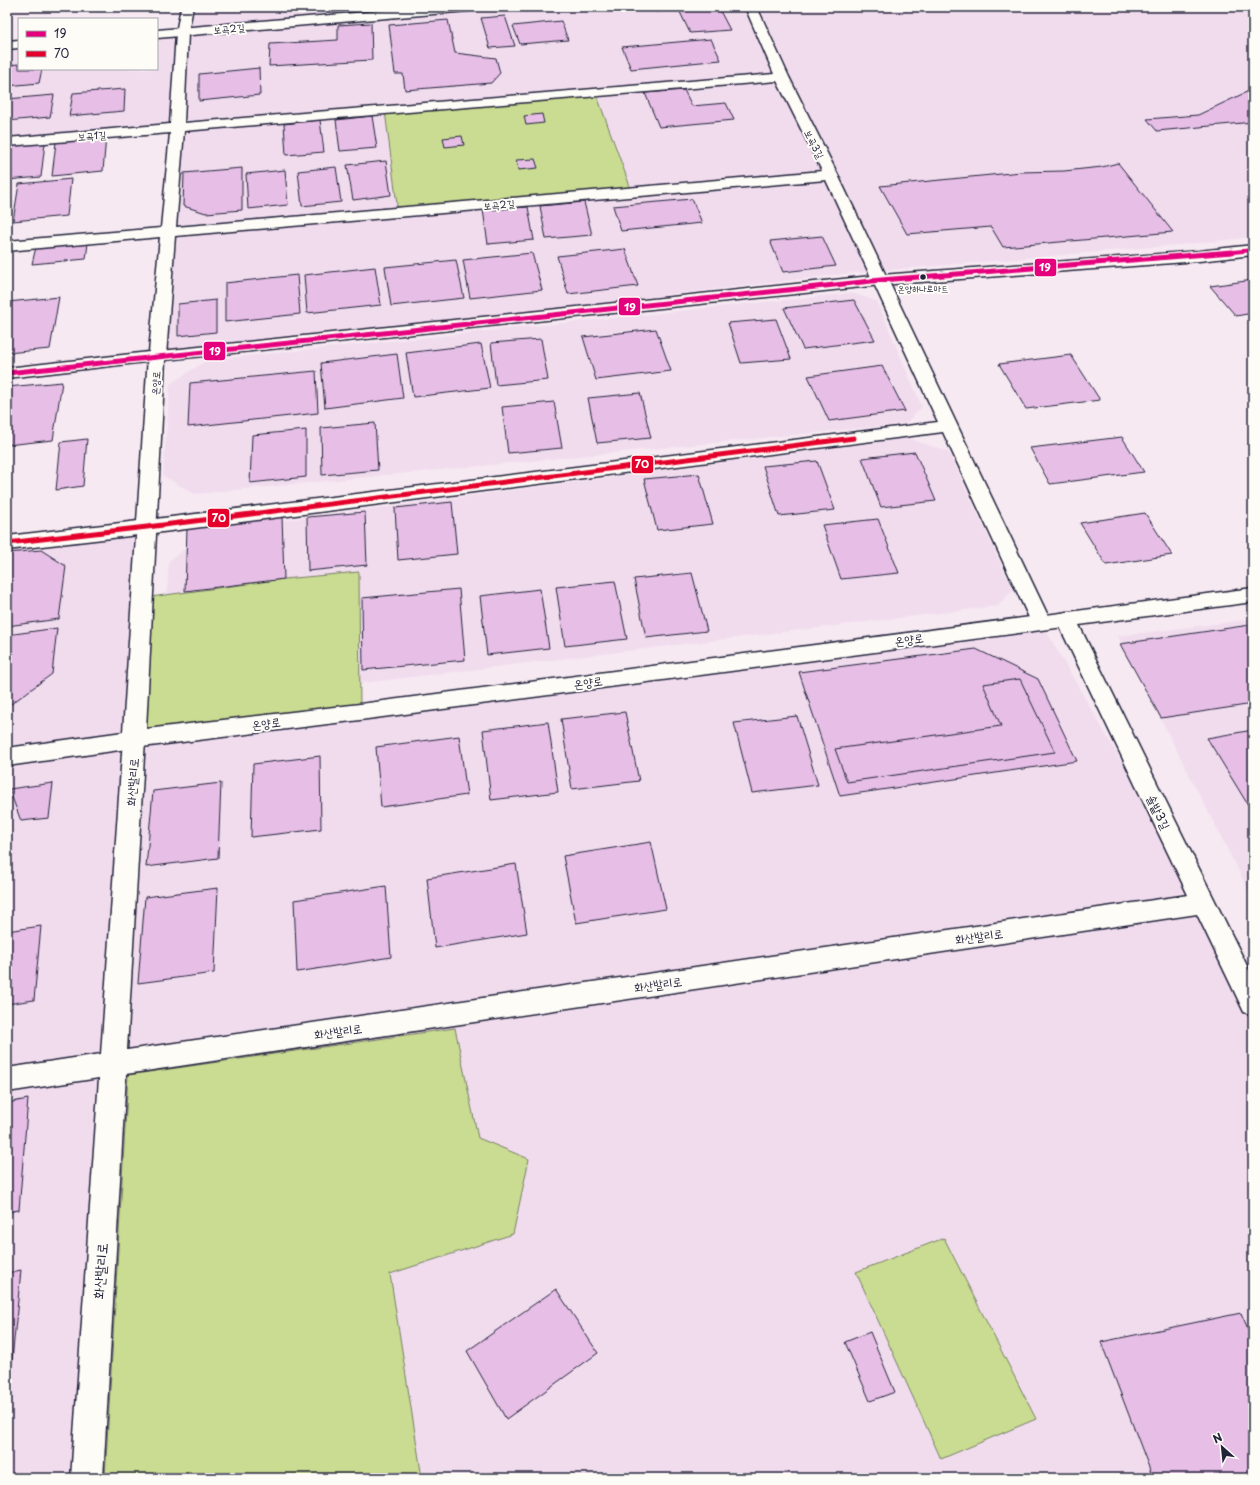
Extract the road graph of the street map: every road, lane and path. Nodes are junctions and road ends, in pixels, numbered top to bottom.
1 (187, 7) edge
2 (468, 7) edge
3 (751, 7) edge
4 (182, 32) junction
5 (158, 34) edge
6 (18, 44) edge
7 (7, 45) edge
8 (782, 77) junction
9 (177, 128) junction
10 (7, 142) edge
11 (831, 175) junction
12 (168, 233) junction
13 (7, 246) edge
14 (1253, 250) edge
15 (881, 280) junction
16 (157, 356) junction
17 (7, 373) edge
18 (949, 426) junction
19 (148, 527) junction
20 (7, 544) edge
21 (1253, 595) edge
22 (1066, 619) junction
23 (1041, 622) junction
24 (134, 739) junction
25 (7, 757) edge
26 (1203, 903) junction
27 (1253, 1004) edge
28 (114, 1064) junction
29 (7, 1080) edge
30 (87, 1478) edge

1 - 4 street
2 - 4 street, 보곡2길
3 - 8 street, 보곡3길
4 - 5 street
4 - 9 street
6 - 7 street
8 - 9 street
8 - 11 street, 보곡3길
9 - 10 street, 보곡1길
9 - 12 street
11 - 12 street, 보곡2길
11 - 15 street, 보곡3길
12 - 13 street
12 - 16 street
14 - 15 street, 온양로
15 - 16 street, 온양로
15 - 18 street, 보곡3길
16 - 17 street
16 - 19 street, 온양로
18 - 19 street
18 - 23 street, 보곡3길
19 - 20 street
19 - 24 street, 온양로
21 - 22 street, 온양로
22 - 23 street, 온양로
22 - 26 street, 솔밭3길
23 - 24 street, 온양로
24 - 25 street, 온양로
24 - 28 street, 화산발리로
26 - 27 street, 솔밭3길
26 - 28 street, 화산발리로
28 - 29 street
28 - 30 street, 화산발리로

